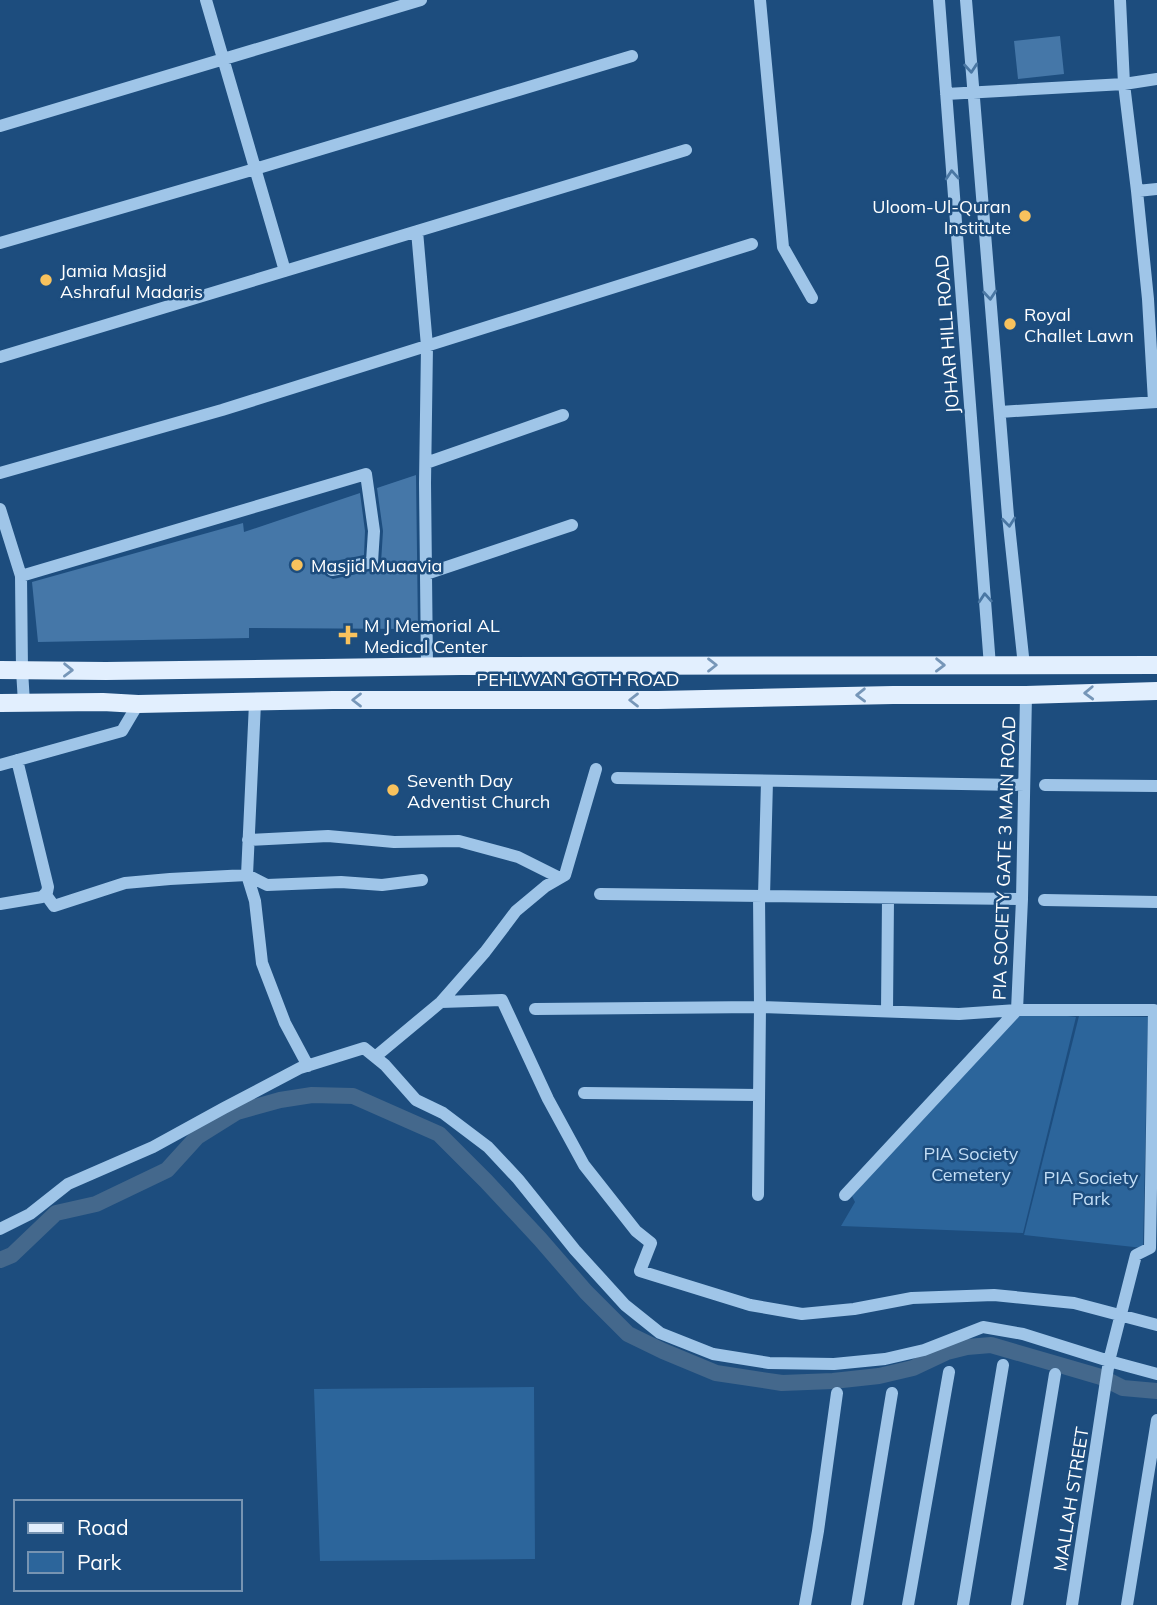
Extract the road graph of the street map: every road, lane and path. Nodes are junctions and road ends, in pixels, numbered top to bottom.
1 (206, 0) edge
2 (421, 0) edge
3 (760, 0) edge
4 (939, 0) edge
5 (966, 0) edge
6 (1120, 0) edge
7 (632, 56) dead end
8 (223, 59) junction
9 (1157, 79) edge
10 (1124, 84) junction
11 (973, 93) junction
12 (946, 94) junction
13 (0, 126) edge
14 (686, 150) dead end
15 (255, 169) junction
16 (1157, 189) edge
17 (1138, 191) junction
18 (417, 231) junction
19 (0, 243) edge
20 (752, 244) dead end
21 (285, 271) junction
22 (812, 298) dead end
23 (1152, 299) edge
24 (427, 346) junction
25 (0, 357) edge
26 (1155, 402) edge
27 (1000, 412) junction
28 (563, 415) dead end
29 (425, 463) junction
30 (0, 473) edge
31 (0, 509) edge
32 (572, 525) dead end
33 (332, 570) dead end
34 (426, 574) junction
35 (21, 576) junction
36 (894, 664) junction
37 (1123, 665) junction
38 (1157, 665) edge
39 (427, 666) junction
40 (990, 666) junction
41 (1024, 666) junction
42 (401, 667) junction
43 (221, 669) junction
44 (0, 670) edge
45 (22, 670) junction
46 (1157, 691) edge
47 (1123, 692) junction
48 (893, 695) junction
49 (1026, 695) junction
50 (399, 700) junction
51 (222, 702) junction
52 (0, 703) edge
53 (24, 703) junction
54 (255, 703) junction
55 (138, 704) junction
56 (17, 760) junction
57 (0, 765) edge
58 (596, 769) dead end
59 (617, 779) dead end
60 (767, 781) junction
61 (1024, 785) junction
62 (1045, 785) dead end
63 (1157, 786) edge
64 (248, 840) junction
65 (247, 875) junction
66 (560, 877) junction
67 (422, 880) dead end
68 (600, 894) dead end
69 (46, 895) junction
70 (762, 896) junction
71 (888, 898) junction
72 (1022, 899) junction
73 (1044, 900) dead end
74 (1157, 902) edge
75 (0, 904) edge
76 (441, 1002) junction
77 (760, 1007) junction
78 (535, 1009) dead end
79 (1017, 1010) junction
80 (887, 1011) junction
81 (375, 1056) junction
82 (308, 1066) junction
83 (584, 1093) dead end
84 (759, 1095) junction
85 (758, 1195) dead end
86 (845, 1195) dead end
87 (0, 1229) edge
88 (1136, 1255) joint
89 (1122, 1315) junction
90 (1157, 1325) edge
91 (1003, 1365) dead end
92 (1108, 1367) junction
93 (949, 1372) dead end
94 (1055, 1374) dead end
95 (1157, 1374) edge
96 (836, 1393) dead end
97 (892, 1393) dead end
98 (1157, 1420) edge
99 (806, 1605) edge
100 (857, 1605) edge
101 (908, 1605) edge
102 (963, 1605) edge
103 (1017, 1605) edge
104 (1072, 1605) edge
105 (1127, 1605) edge

1 - 8 street
2 - 8 street
3 - 22 street
4 - 12 street, JOHAR HILL ROAD
5 -> 11 street
6 - 10 street
7 - 15 street
8 - 13 street
8 - 15 street
9 - 10 street
10 - 11 street
10 - 17 street
11 - 12 street
11 -> 27 street
40 -> 12 street, JOHAR HILL ROAD
14 - 18 street
15 - 19 street
15 - 21 street
16 - 17 street
17 - 23 street
18 - 21 street
18 - 24 street
20 - 24 street
21 - 25 street
23 - 26 street
24 - 29 street
24 - 30 street
26 - 27 street
27 -> 41 street
28 - 29 street
29 - 34 street
31 - 35 street
32 - 34 street
33 - 35 street
34 - 39 street
35 - 45 street
39 -> 36 main road, PEHLWAN GOTH ROAD
36 -> 40 main road, PEHLWAN GOTH ROAD
36 - 48 main road
37 - 38 main road, PEHLWAN GOTH ROAD
37 - 41 main road, PEHLWAN GOTH ROAD
37 - 47 main road
39 - 42 main road, PEHLWAN GOTH ROAD
40 - 41 main road, PEHLWAN GOTH ROAD
42 - 43 main road, PEHLWAN GOTH ROAD
42 - 50 main road
45 -> 43 main road, PEHLWAN GOTH ROAD
43 - 51 main road
44 - 45 main road, PEHLWAN GOTH ROAD
45 - 53 street
46 - 47 main road, PEHLWAN GOTH ROAD
47 -> 49 main road, PEHLWAN GOTH ROAD
48 - 49 main road, PEHLWAN GOTH ROAD
48 -> 50 main road, PEHLWAN GOTH ROAD
49 - 61 street, PIA SOCIETY GATE 3 MAIN ROAD
50 -> 54 main road, PEHLWAN GOTH ROAD
51 - 54 main road, PEHLWAN GOTH ROAD
51 - 55 main road, PEHLWAN GOTH ROAD
52 - 53 main road, PEHLWAN GOTH ROAD
53 - 55 main road, PEHLWAN GOTH ROAD
54 - 64 street
55 - 56 street
56 - 57 street
56 - 69 street
58 - 66 street
59 - 60 street
60 - 61 street
60 - 70 street
61 - 72 street, PIA SOCIETY GATE 3 MAIN ROAD
62 - 63 street
64 - 65 street
64 - 66 street
65 - 67 street
65 - 69 street
65 - 82 street
66 - 76 street
68 - 70 street
69 - 75 street
70 - 71 street
70 - 77 street
71 - 72 street
71 - 80 street
72 - 79 street, PIA SOCIETY GATE 3 MAIN ROAD
73 - 74 street
76 - 81 street
76 - 89 street
77 - 78 street
77 - 80 street
77 - 84 street
79 - 80 street
79 - 86 street
79 - 88 street, PIA SOCIETY GATE 3 MAIN ROAD
81 - 82 street
81 - 92 street
82 - 87 street
83 - 84 street
84 - 85 street
88 - 89 street, MALLAH STREET
89 - 90 street
89 - 92 street, MALLAH STREET
91 - 102 street
92 - 95 street
92 - 104 street, MALLAH STREET
93 - 101 street
94 - 103 street
96 - 99 street
97 - 100 street
98 - 105 street

